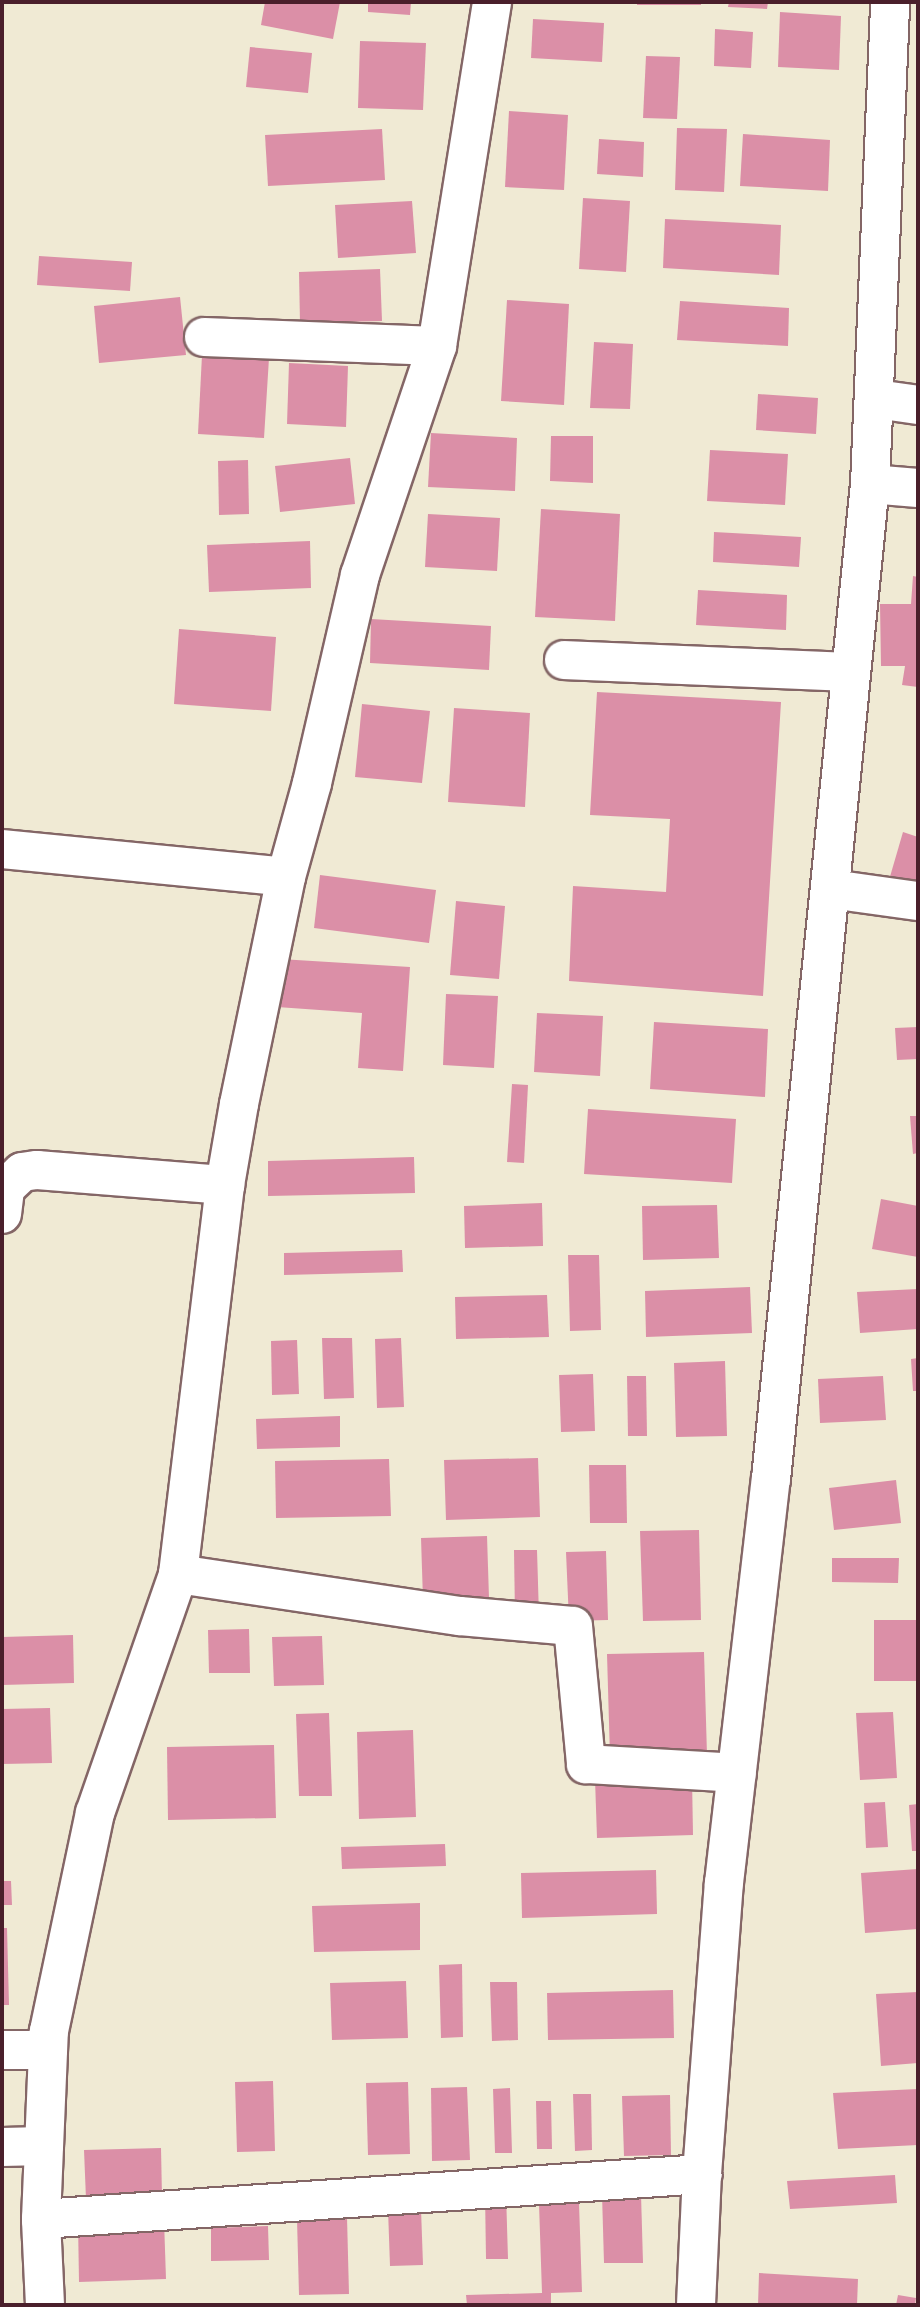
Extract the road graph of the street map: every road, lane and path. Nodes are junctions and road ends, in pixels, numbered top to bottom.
1 (492, 2) edge
2 (890, 2) edge
3 (204, 337) dead end
4 (437, 346) junction
5 (876, 399) junction
6 (918, 405) edge
7 (870, 484) junction
8 (918, 488) edge
9 (564, 660) dead end
10 (849, 672) junction
11 (2, 849) edge
12 (286, 877) junction
13 (831, 889) junction
14 (918, 901) edge
15 (225, 1185) junction
16 (2, 1214) edge
17 (178, 1574) junction
18 (737, 1773) junction
19 (2, 2050) edge
20 (48, 2050) junction
21 (44, 2146) junction
22 (2, 2147) edge
23 (702, 2174) junction
24 (41, 2218) junction
25 (46, 2305) edge
26 (696, 2305) edge

1 - 4 street
2 - 5 street
3 - 4 street
4 - 12 street
5 - 6 street
5 - 7 street
7 - 8 street
7 - 10 street
9 - 10 street
10 - 13 street
11 - 12 street
12 - 15 street
13 - 14 street
13 - 18 street
15 - 16 street
15 - 17 street
17 - 18 street
17 - 20 street
18 - 23 street
19 - 20 street
20 - 21 street
21 - 22 street
21 - 24 street
23 - 24 street
23 - 26 street
24 - 25 street

